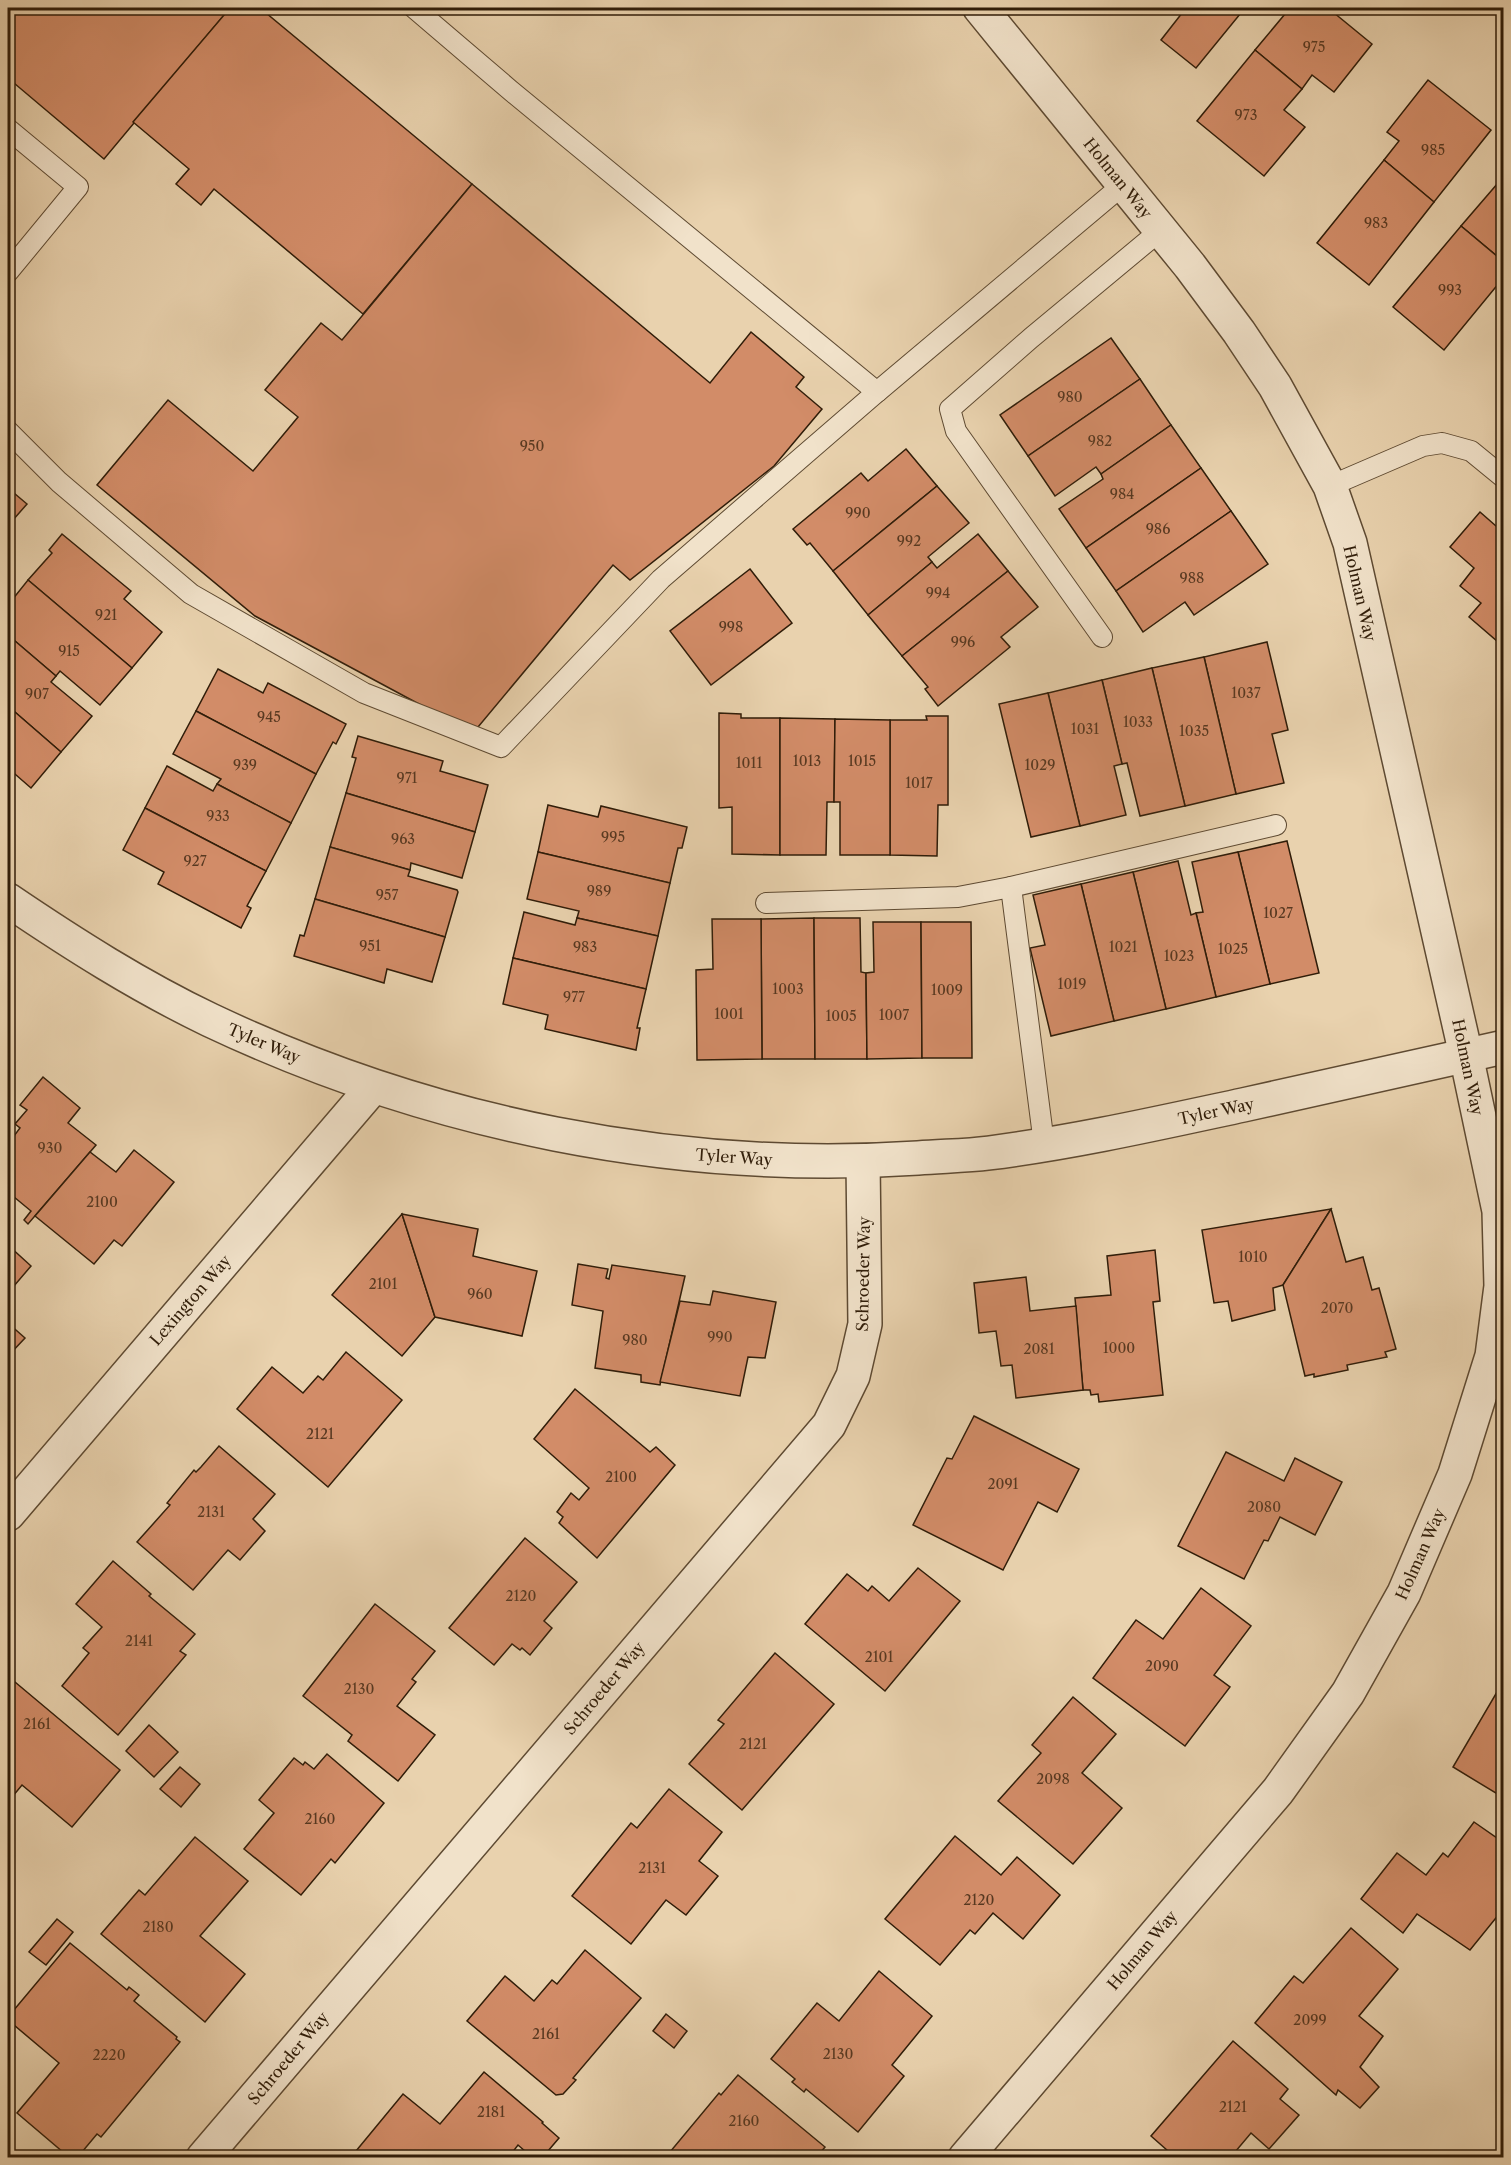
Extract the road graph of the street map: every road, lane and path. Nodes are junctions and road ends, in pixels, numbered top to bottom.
1 (414, 8) edge
2 (980, 8) edge
3 (8, 129) edge
4 (1124, 184) junction
5 (1161, 230) junction
6 (8, 272) edge
7 (877, 392) junction
8 (8, 431) edge
9 (1503, 478) edge
10 (1330, 486) junction
11 (1102, 637) dead end
12 (1276, 825) dead end
13 (1011, 887) junction
14 (8, 900) edge
15 (766, 903) dead end
16 (1503, 1047) edge
17 (1466, 1055) junction
18 (373, 1086) junction
19 (1044, 1144) junction
20 (863, 1161) junction
21 (8, 1514) edge
22 (203, 2157) edge
23 (965, 2157) edge

1 - 7 lane
2 - 4 street, Holman Way
3 - 6 lane
4 - 5 street, Holman Way
4 - 7 lane
5 - 10 street, Holman Way
5 - 11 lane
7 - 8 lane
9 - 10 lane
10 - 17 street, Holman Way
12 - 13 lane
13 - 15 lane
13 - 19 lane
14 - 18 street, Tyler Way
16 - 17 street, Tyler Way
17 - 19 street, Tyler Way
17 - 23 street, Holman Way
18 - 20 street, Tyler Way
18 - 21 street, Lexington Way
19 - 20 street, Tyler Way
20 - 22 street, Schroeder Way

